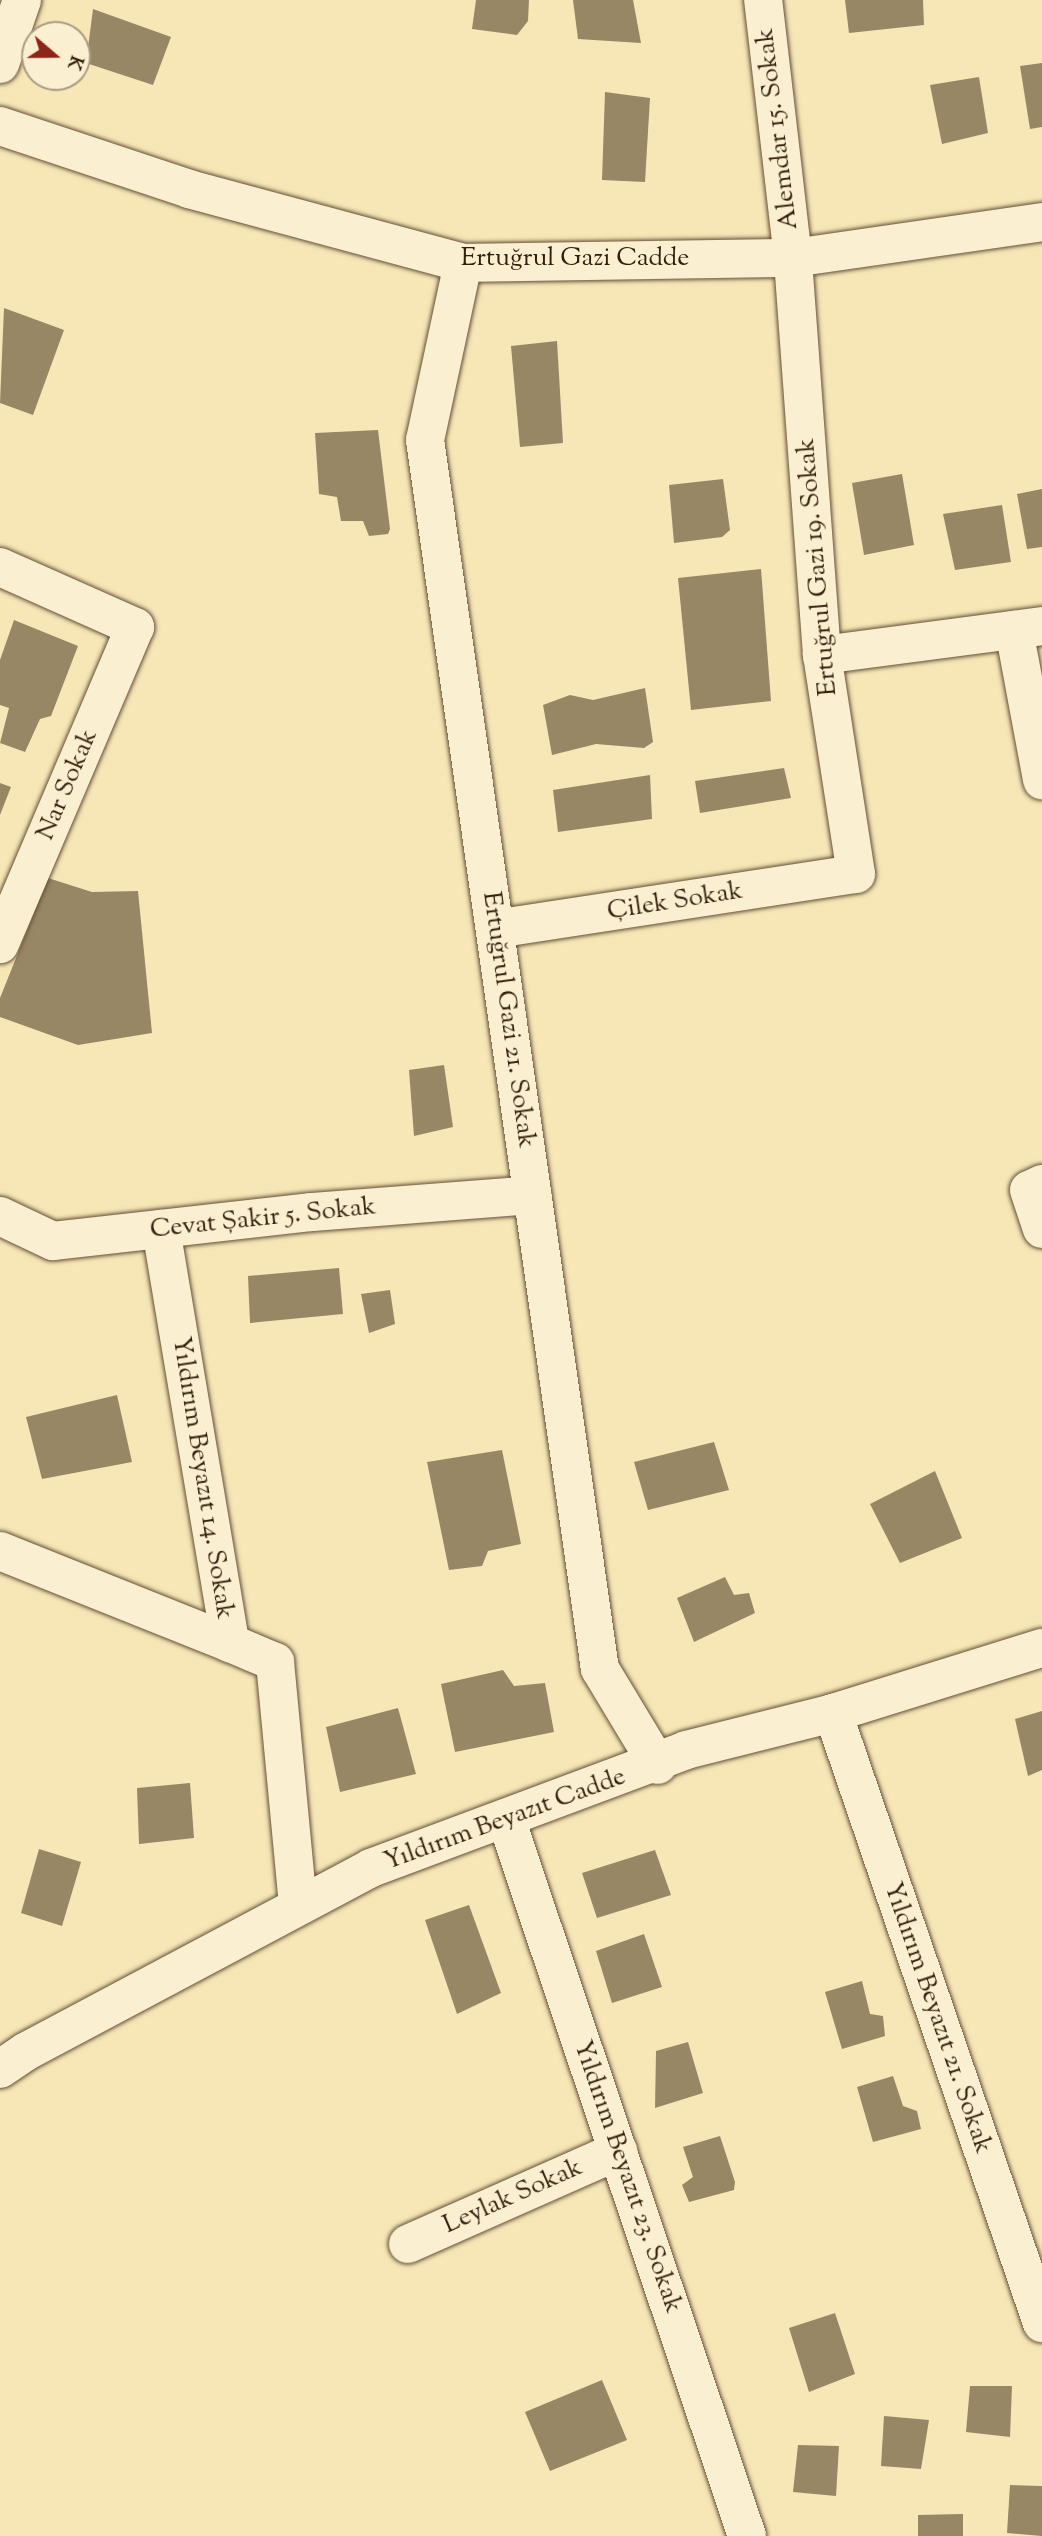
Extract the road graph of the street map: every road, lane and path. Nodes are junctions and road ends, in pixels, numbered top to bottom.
1 (22, 0) edge
2 (763, 0) edge
3 (0, 64) edge
4 (0, 126) edge
5 (1042, 222) edge
6 (793, 258) junction
7 (463, 263) junction
8 (0, 567) edge
9 (1028, 628) edge
10 (822, 655) junction
11 (1042, 780) edge
12 (856, 874) joint
13 (495, 929) junction
14 (0, 944) edge
15 (1036, 1187) edge
16 (532, 1195) junction
17 (0, 1216) edge
18 (1042, 1228) edge
19 (161, 1229) junction
20 (0, 1551) edge
21 (230, 1643) junction
22 (1042, 1648) edge
23 (833, 1713) junction
24 (658, 1765) junction
25 (506, 1819) junction
26 (298, 1906) junction
27 (0, 2069) edge
28 (618, 2151) junction
29 (408, 2244) dead end
30 (1042, 2323) edge
31 (747, 2536) edge

1 - 3 street
2 - 6 street, Alemdar 15. Sokak
4 - 7 street, Ertuğrul Gazi Cadde
5 - 6 street, Ertuğrul Gazi Cadde
6 - 7 street, Ertuğrul Gazi Cadde
6 - 10 street, Ertuğrul Gazi 19. Sokak
7 - 13 street, Ertuğrul Gazi 21. Sokak
8 - 14 street, Nar Sokak
9 - 10 street
9 - 11 street
10 - 12 street, Ertuğrul Gazi 19. Sokak
12 - 13 street, Çilek Sokak
13 - 16 street, Ertuğrul Gazi 21. Sokak
15 - 18 street
16 - 19 street, Cevat Şakir 5. Sokak
16 - 24 street, Ertuğrul Gazi 21. Sokak
17 - 19 street, Cevat Şakir 5. Sokak
19 - 21 street, Yıldırım Beyazıt 14. Sokak
20 - 21 street
21 - 26 street, Yıldırım Beyazıt 14. Sokak
22 - 23 street, Yıldırım Beyazıt Cadde
23 - 24 street, Yıldırım Beyazıt Cadde
23 - 30 street, Yıldırım Beyazıt 21. Sokak
24 - 25 street, Yıldırım Beyazıt Cadde
25 - 26 street, Yıldırım Beyazıt Cadde
25 - 28 street, Yıldırım Beyazıt 23. Sokak
26 - 27 street, Yıldırım Beyazıt Cadde
28 - 29 street, Leylak Sokak
28 - 31 street, Yıldırım Beyazıt 23. Sokak

